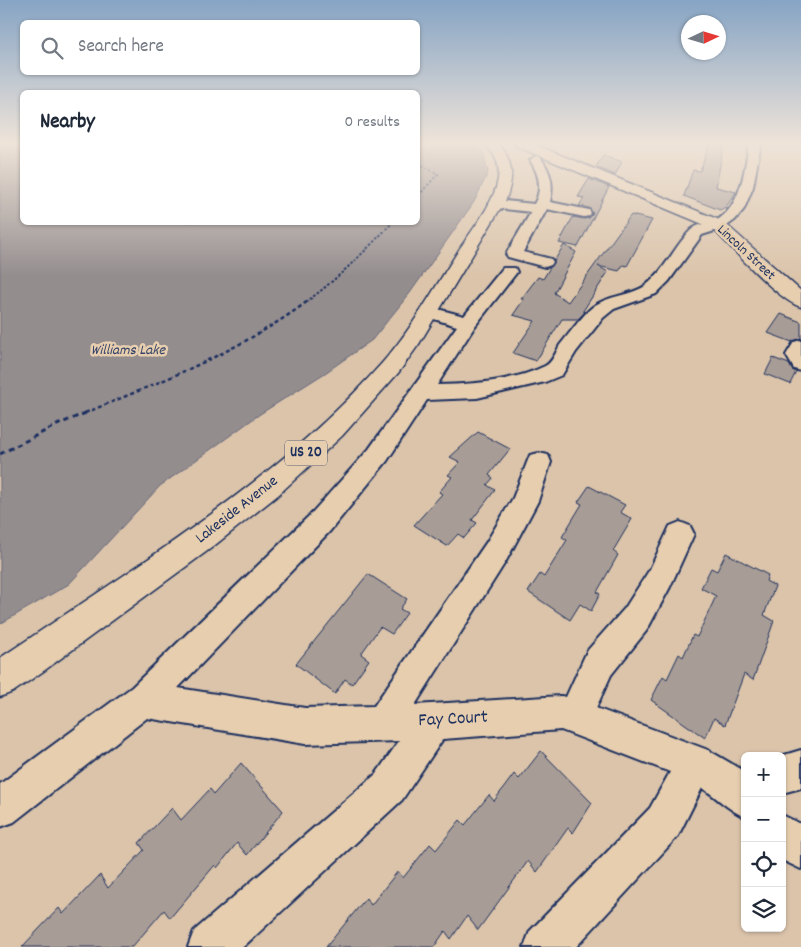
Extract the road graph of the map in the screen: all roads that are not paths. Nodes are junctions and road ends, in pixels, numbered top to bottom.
1 (501, 187) edge
2 (547, 187) edge
3 (626, 187) edge
4 (747, 187) edge
5 (496, 204) junction
6 (541, 207) junction
7 (584, 213) dead end
8 (716, 225) junction
9 (545, 262) dead end
10 (509, 272) dead end
11 (801, 301) edge
12 (430, 312) junction
13 (468, 323) junction
14 (801, 346) edge
15 (801, 364) edge
16 (420, 393) junction
17 (539, 462) dead end
18 (680, 534) dead end
19 (0, 679) edge
20 (142, 700) junction
21 (574, 718) junction
22 (433, 722) junction
23 (383, 723) junction
24 (695, 764) junction
25 (801, 769) edge
26 (786, 773) edge
27 (740, 788) edge
28 (0, 808) edge
29 (786, 838) edge
30 (801, 848) edge
31 (210, 947) edge
32 (546, 947) edge

1 - 5 main road, Lakeside Avenue / US 20
2 - 6 street
3 - 8 main road, Lincoln Street
4 - 8 street
5 - 6 street
5 - 12 main road, Lakeside Avenue / US 20
6 - 7 street
6 - 9 street
8 - 11 main road, Lincoln Street
8 - 16 street
10 - 13 street
12 - 13 street
12 - 19 main road, Lakeside Avenue / US 20
13 - 16 street
14 - 15 street
16 - 20 street
17 - 23 street
18 - 21 street
20 - 23 street, Fay Court
20 - 28 street
21 - 22 street, Fay Court
21 - 24 street, Fay Court
22 - 23 street, Fay Court
22 - 31 street
24 - 27 street, Fay Court
24 - 32 street
25 - 26 street
29 - 30 street

